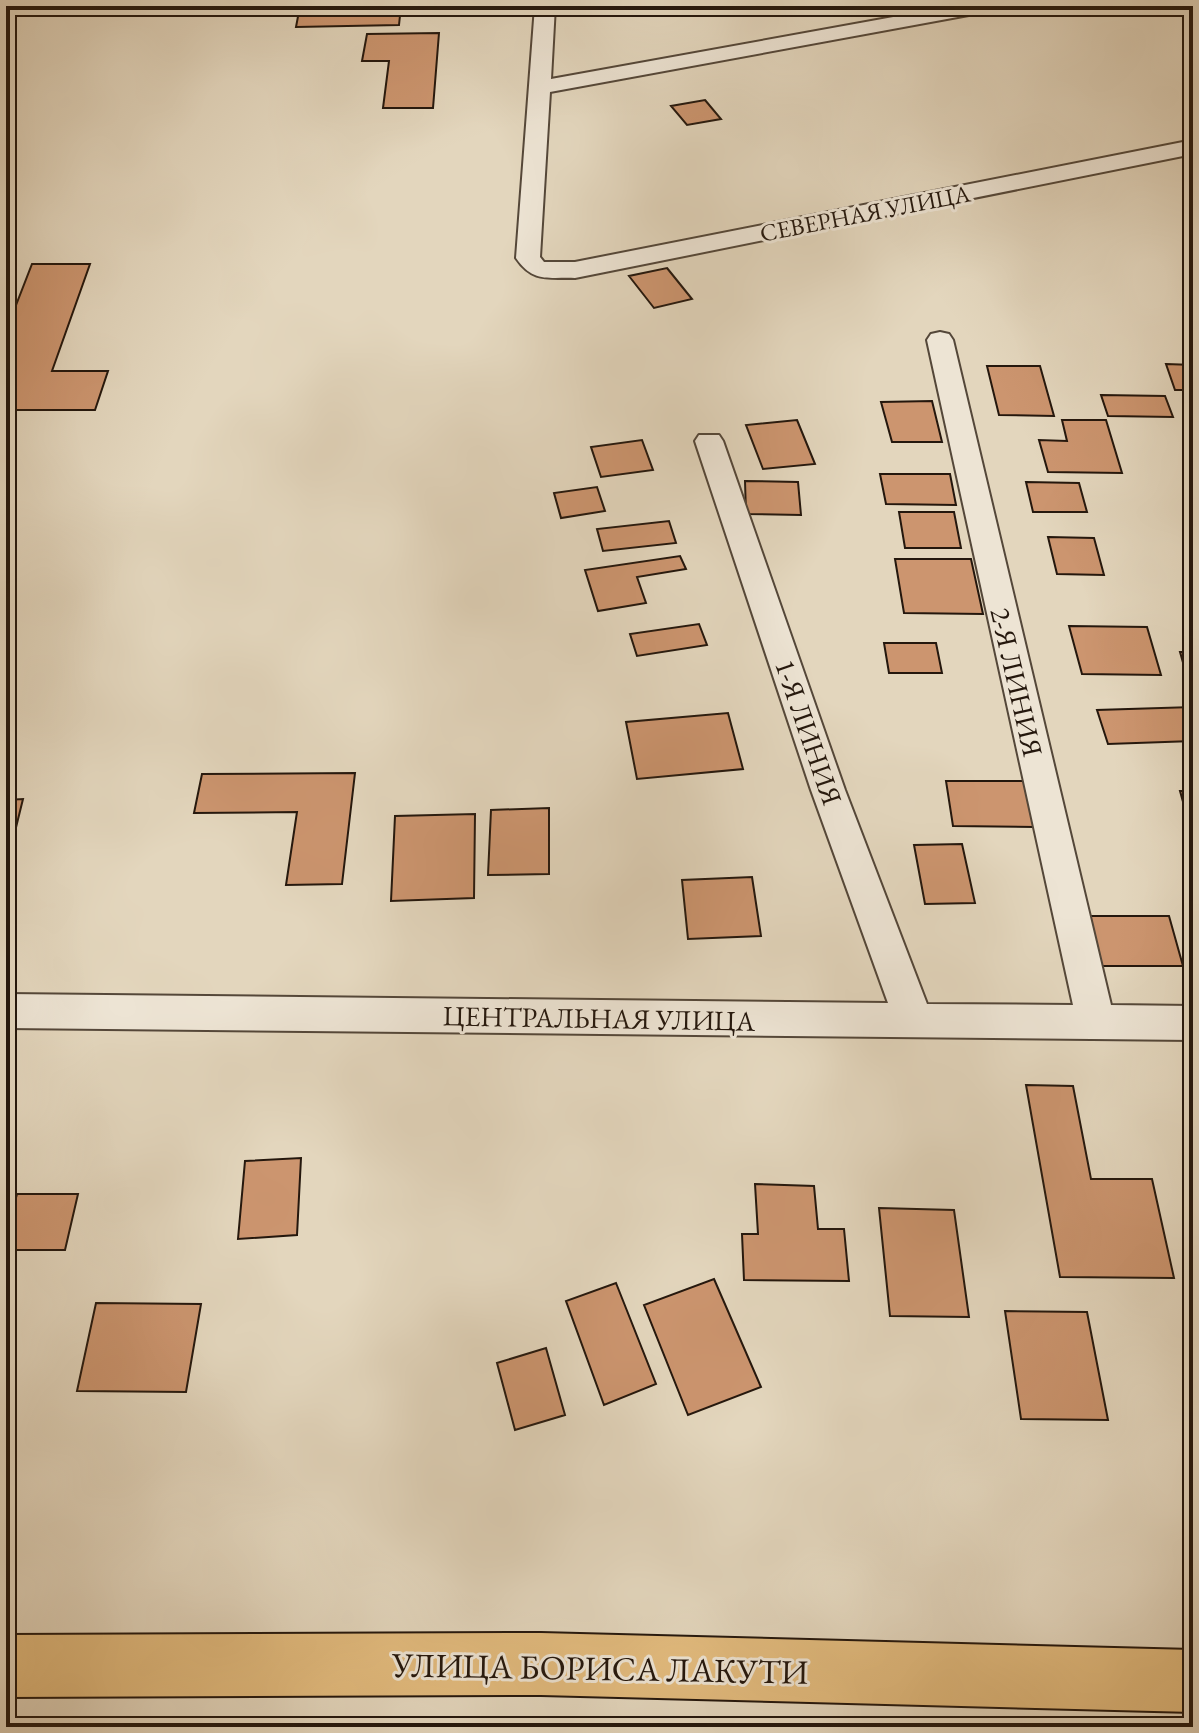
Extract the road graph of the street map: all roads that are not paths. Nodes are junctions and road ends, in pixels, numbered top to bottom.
1 (545, 6) edge
2 (985, 6) edge
3 (537, 88) junction
4 (1193, 147) edge
5 (940, 340) dead end
6 (709, 441) dead end
7 (6, 1011) edge
8 (914, 1021) junction
9 (1096, 1023) junction
10 (1193, 1023) edge
11 (6, 1666) edge
12 (1193, 1681) edge

1 - 3 street
2 - 3 street
3 - 4 street, СЕВЕРНАЯ УЛИЦА
5 - 9 street, 2-Я ЛИНИЯ
6 - 8 street, 1-Я ЛИНИЯ
7 - 8 street, ЦЕНТРАЛЬНАЯ УЛИЦА
8 - 9 street, ЦЕНТРАЛЬНАЯ УЛИЦА
9 - 10 street, ЦЕНТРАЛЬНАЯ УЛИЦА
11 - 12 main road, УЛИЦА БОРИСА ЛАКУТИ

